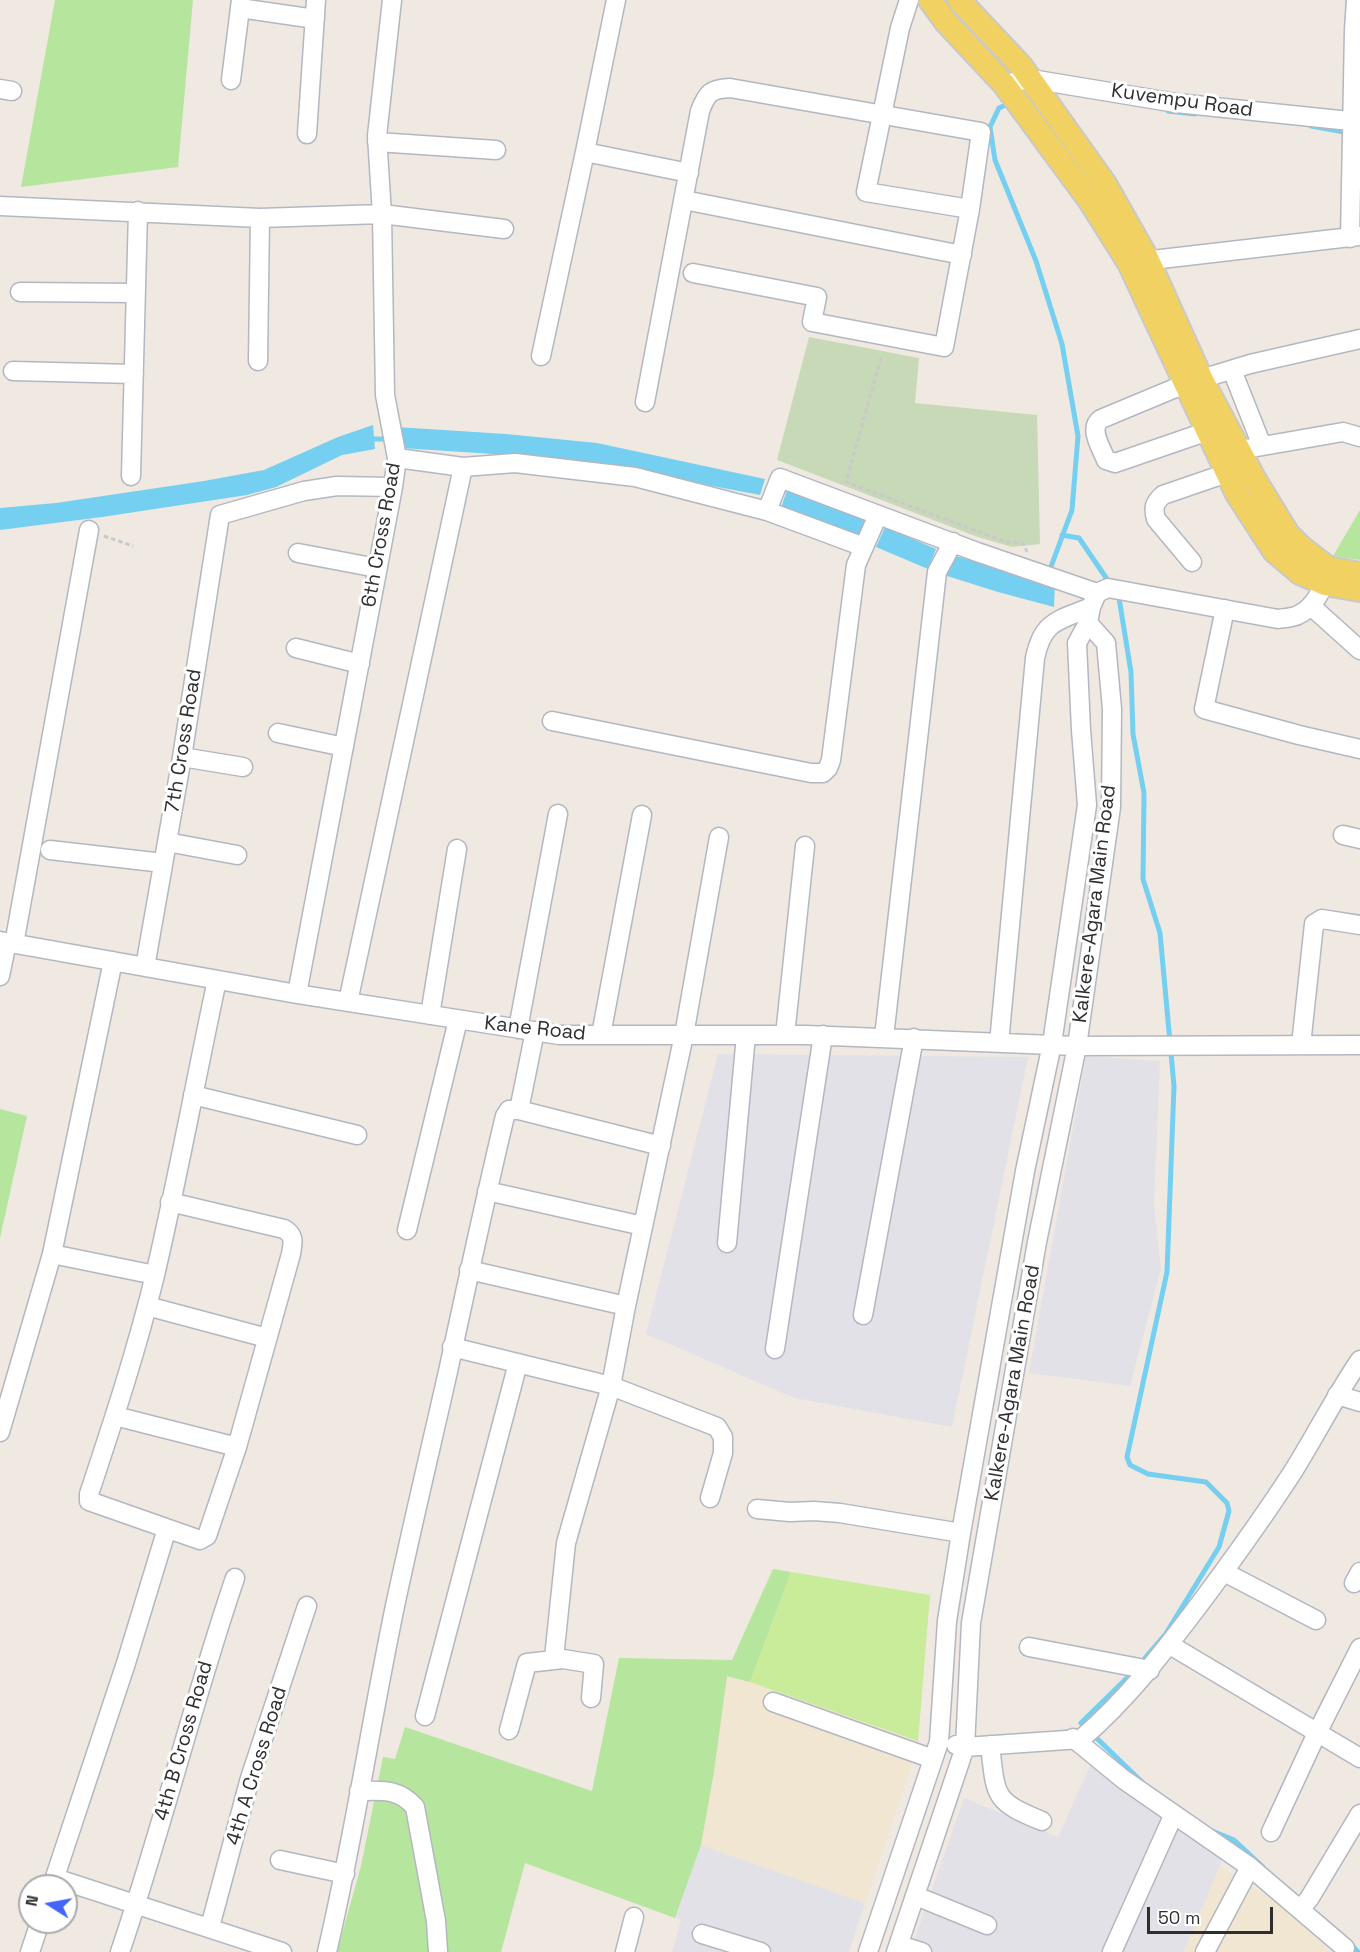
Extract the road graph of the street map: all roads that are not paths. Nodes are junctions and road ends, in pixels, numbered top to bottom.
1 (316, 0) edge
2 (392, 0) edge
3 (616, 0) edge
4 (909, 0) edge
5 (930, 0) edge
6 (1356, 0) edge
7 (961, 3) edge
8 (240, 4) edge
9 (315, 20) junction
10 (946, 22) junction
11 (1357, 30) edge
12 (231, 80) dead end
13 (1031, 80) junction
14 (1006, 88) junction
15 (883, 116) junction
16 (1355, 122) edge
17 (307, 134) dead end
18 (377, 142) junction
19 (496, 150) dead end
20 (585, 152) junction
21 (688, 172) junction
22 (684, 200) junction
23 (0, 206) edge
24 (970, 208) junction
25 (138, 211) junction
26 (382, 214) junction
27 (260, 218) junction
28 (504, 229) dead end
29 (1355, 237) edge
30 (962, 255) junction
31 (1139, 262) junction
32 (693, 273) dead end
33 (20, 292) dead end
34 (136, 293) junction
35 (1360, 339) edge
36 (541, 356) dead end
37 (258, 361) dead end
38 (1232, 370) junction
39 (13, 371) dead end
40 (134, 374) junction
41 (1194, 382) junction
42 (645, 402) dead end
43 (1208, 431) junction
44 (1360, 437) edge
45 (1262, 447) junction
46 (396, 452) junction
47 (1229, 460) junction
48 (463, 467) junction
49 (131, 476) dead end
50 (393, 487) junction
51 (767, 511) junction
52 (877, 518) junction
53 (89, 530) road end
54 (864, 547) junction
55 (949, 548) junction
56 (298, 553) dead end
57 (1192, 562) dead end
58 (377, 568) junction
59 (1360, 573) edge
60 (1327, 576) junction
61 (1360, 590) edge
62 (1101, 600) junction
63 (1311, 606) junction
64 (1225, 609) junction
65 (296, 648) dead end
66 (1360, 650) edge
67 (360, 664) junction
68 (552, 721) dead end
69 (278, 734) dead end
70 (344, 747) junction
71 (1360, 749) edge
72 (182, 757) junction
73 (243, 767) dead end
74 (558, 814) dead end
75 (642, 815) dead end
76 (719, 837) dead end
77 (167, 842) junction
78 (805, 846) dead end
79 (457, 849) dead end
80 (50, 850) dead end
81 (237, 855) dead end
82 (163, 863) junction
83 (1360, 925) edge
84 (7, 942) edge
85 (113, 961) junction
86 (145, 967) junction
87 (0, 976) edge
88 (217, 980) junction
89 (297, 994) junction
90 (348, 1002) junction
91 (430, 1015) junction
92 (458, 1020) junction
93 (526, 1030) junction
94 (601, 1035) junction
95 (684, 1035) junction
96 (746, 1035) junction
97 (785, 1035) junction
98 (823, 1035) junction
99 (884, 1037) junction
100 (914, 1038) junction
101 (999, 1043) junction
102 (1052, 1044) junction
103 (1301, 1045) junction
104 (1360, 1045) edge
105 (1077, 1046) junction
106 (193, 1095) junction
107 (519, 1110) junction
108 (357, 1135) dead end
109 (661, 1146) junction
110 (487, 1191) junction
111 (170, 1202) junction
112 (643, 1226) junction
113 (407, 1230) dead end
114 (728, 1243) dead end
115 (52, 1254) junction
116 (469, 1270) junction
117 (155, 1275) junction
118 (147, 1306) junction
119 (626, 1306) junction
120 (863, 1315) dead end
121 (267, 1338) junction
122 (452, 1347) junction
123 (775, 1349) dead end
124 (1360, 1360) edge
125 (518, 1363) junction
126 (611, 1386) junction
127 (1336, 1395) junction
128 (1360, 1402) edge
129 (115, 1416) junction
130 (0, 1432) edge
131 (237, 1447) junction
132 (710, 1498) dead end
133 (757, 1509) dead end
134 (961, 1533) junction
135 (165, 1535) dead end
136 (1224, 1572) junction
137 (236, 1578) dead end
138 (307, 1606) dead end
139 (1316, 1620) dead end
140 (1170, 1645) junction
141 (1029, 1647) dead end
142 (1360, 1648) edge
143 (554, 1658) junction
144 (1140, 1668) junction
145 (591, 1698) dead end
146 (773, 1702) dead end
147 (425, 1716) dead end
148 (509, 1730) dead end
149 (1317, 1733) junction
150 (1082, 1736) junction
151 (990, 1746) junction
152 (965, 1747) junction
153 (936, 1750) junction
154 (1360, 1758) edge
155 (359, 1791) junction
156 (1360, 1814) edge
157 (1173, 1815) junction
158 (1042, 1821) dead end
159 (1271, 1832) dead end
160 (280, 1860) dead end
161 (1250, 1867) junction
162 (56, 1874) edge
163 (345, 1874) junction
164 (78, 1889) edge
165 (916, 1896) junction
166 (1304, 1904) junction
167 (136, 1905) junction
168 (634, 1917) dead end
169 (987, 1925) dead end
170 (210, 1927) junction
171 (36, 1934) edge
172 (702, 1934) dead end
173 (897, 1948) edge
174 (1345, 1948) dead end
175 (30, 1952) edge
176 (120, 1952) edge
177 (282, 1952) edge
178 (327, 1952) edge
179 (438, 1952) edge
180 (625, 1952) edge
181 (761, 1952) edge
182 (868, 1952) edge
183 (922, 1952) edge
184 (1112, 1952) edge
185 (1205, 1952) edge

1 - 9 street
2 - 18 street, 6th Cross Road
3 - 20 street
4 - 15 street
5 - 10 main road
6 - 11 street
7 - 10 main road
7 - 13 main road
8 - 9 street
8 - 12 street
9 - 17 street
10 - 14 main road
11 - 16 street
13 - 14 street, Kuvempu Road
13 - 16 street, Kuvempu Road
13 - 31 main road
14 - 31 main road
15 - 21 street
15 - 24 street
15 - 24 street
16 - 29 street
18 - 19 street
18 - 26 street, 6th Cross Road
20 - 21 street
20 - 36 street
21 - 22 street
22 - 30 street
22 - 42 street
23 - 25 street
24 - 30 street
25 - 27 street
25 - 34 street
26 - 27 street
26 - 28 street
26 - 46 street, 6th Cross Road
27 - 37 street
29 - 31 street
30 - 32 street
31 - 41 main road
33 - 34 street
34 - 40 street
35 - 38 street
38 - 41 street
38 - 45 street
39 - 40 street
40 - 49 street
41 - 43 main road
41 - 43 street
41 - 47 main road
43 - 47 main road
44 - 45 street
45 - 47 street
46 - 48 street
46 - 50 street, 6th Cross Road
47 - 57 street
47 - 60 main road
48 - 51 street
48 - 90 street
50 - 58 street, 6th Cross Road
50 - 72 street, 7th Cross Road
51 - 52 street
51 - 54 street
52 - 54 street
52 - 55 street
53 - 84 street
54 - 68 street
55 - 62 street
55 - 99 street
56 - 58 street
58 - 67 street, 6th Cross Road
59 - 60 main road
60 - 61 main road
60 - 63 street
62 - 64 street
62 - 101 street
62 - 102 street, Kalkere-Agara Main Road
62 - 105 street, Kalkere-Agara Main Road
63 - 64 street
63 - 66 street
64 - 71 street
65 - 67 street
67 - 70 street, 6th Cross Road
69 - 70 street
70 - 89 street, 6th Cross Road
72 - 73 street
72 - 77 street, 7th Cross Road
74 - 93 street
75 - 94 street
76 - 95 street
77 - 81 street
77 - 82 street, 7th Cross Road
78 - 97 street
79 - 91 street
80 - 82 street
82 - 86 street, 7th Cross Road
83 - 103 street
84 - 85 street, Kane Road
84 - 87 street
85 - 86 street, Kane Road
85 - 115 street
86 - 88 street, Kane Road
88 - 89 street, Kane Road
88 - 106 street
89 - 90 street, Kane Road
90 - 91 street, Kane Road
91 - 92 street, Kane Road
92 - 93 street, Kane Road
92 - 113 street
93 - 94 street, Kane Road
93 - 107 street
94 - 95 street, Kane Road
95 - 96 street, Kane Road
95 - 109 street
96 - 97 street, Kane Road
96 - 114 street
97 - 98 street, Kane Road
98 - 99 street, Kane Road
98 - 123 street
99 - 100 street, Kane Road
100 - 101 street, Kane Road
100 - 120 street
101 - 102 street, Kane Road
102 - 105 street, Kane Road
102 - 134 street, Kalkere-Agara Main Road
103 - 104 street, Kane Road
103 - 105 street, Kane Road
105 - 152 street, Kalkere-Agara Main Road
106 - 108 street
106 - 111 street
107 - 109 street
107 - 110 street
109 - 112 street
110 - 112 street
110 - 116 street
111 - 117 street
111 - 121 street
112 - 119 street
115 - 117 street
115 - 130 street
116 - 119 street
116 - 122 street
117 - 118 street
118 - 121 street
118 - 129 street
119 - 126 street
121 - 131 street
122 - 125 street
122 - 155 street
124 - 127 street
125 - 126 street
125 - 147 street
126 - 132 street
126 - 143 street
127 - 128 street
127 - 136 street
129 - 131 street
129 - 131 street
133 - 134 street
134 - 153 street, Kalkere-Agara Main Road
135 - 162 street
136 - 139 street
136 - 140 street
137 - 167 street, 4th B Cross Road
138 - 170 street, 4th A Cross Road
140 - 144 street
140 - 149 street
141 - 144 street
142 - 149 street
143 - 145 street
143 - 148 street
144 - 150 street
146 - 153 street
149 - 154 street
149 - 159 street
150 - 151 street
150 - 157 street
151 - 152 street
151 - 158 street
152 - 153 street
152 - 165 street, Kalkere-Agara Main Road
153 - 182 street, Kalkere-Agara Main Road
155 - 163 street
155 - 179 street
156 - 166 street
157 - 161 street
157 - 184 street
160 - 163 street
161 - 166 street
161 - 185 street
163 - 178 street
164 - 167 street
165 - 169 street
165 - 173 street, Kalkere-Agara Main Road
166 - 174 street
167 - 170 street
167 - 176 street, 4th B Cross Road
168 - 180 street
170 - 177 street
171 - 175 street
172 - 181 street
173 - 183 street

